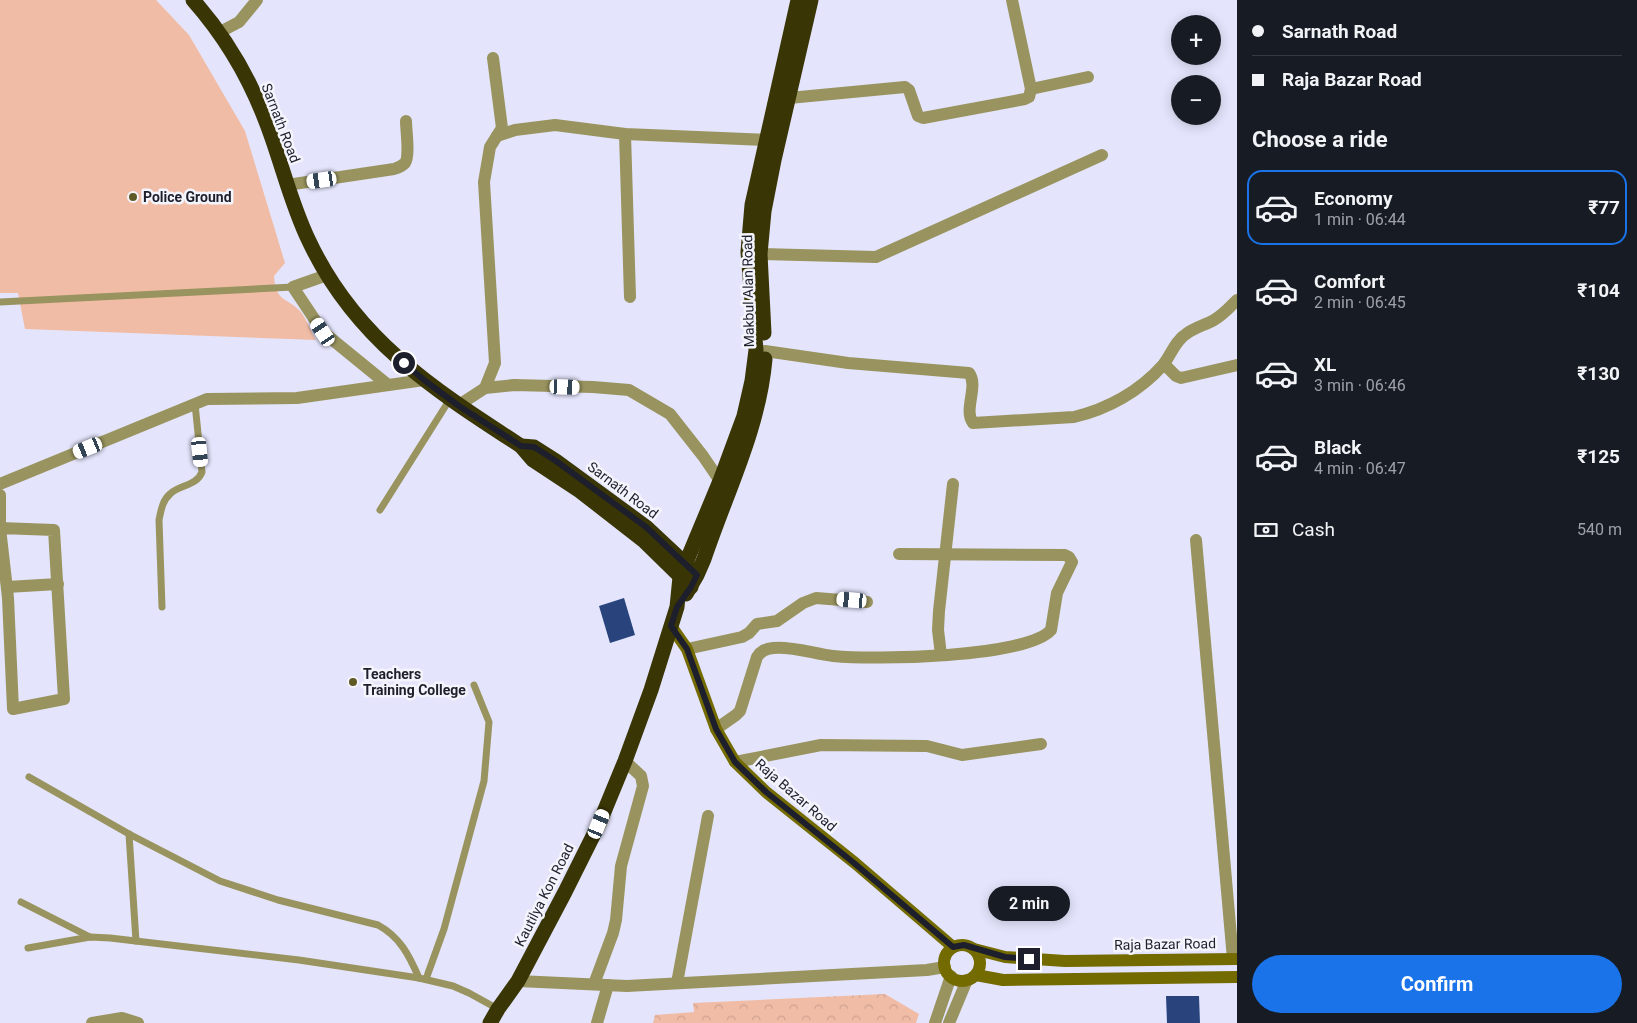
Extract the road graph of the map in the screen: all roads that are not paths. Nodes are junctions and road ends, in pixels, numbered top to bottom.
1 (193, 0) edge
2 (257, 0) edge
3 (798, 0) edge
4 (811, 0) edge
5 (1012, 0) edge
6 (220, 32) junction
7 (494, 58) dead end
8 (1088, 77) dead end
9 (1031, 89) junction
10 (789, 98) junction
11 (406, 121) dead end
12 (625, 134) junction
13 (497, 136) junction
14 (766, 140) junction
15 (1102, 154) dead end
16 (287, 185) junction
17 (760, 254) junction
18 (326, 275) junction
19 (293, 287) junction
20 (630, 297) dead end
21 (1237, 300) edge
22 (0, 302) edge
23 (765, 351) junction
24 (1164, 364) junction
25 (1237, 365) edge
26 (424, 380) junction
27 (388, 385) junction
28 (485, 388) junction
29 (455, 402) junction
30 (195, 404) junction
31 (720, 481) junction
32 (0, 484) edge
33 (953, 484) dead end
34 (0, 502) edge
35 (380, 510) dead end
36 (0, 528) edge
37 (1196, 540) dead end
38 (899, 554) dead end
39 (944, 554) junction
40 (689, 576) junction
41 (58, 584) junction
42 (5, 594) edge
43 (866, 602) dead end
44 (162, 606) dead end
45 (671, 626) junction
46 (687, 649) junction
47 (941, 654) junction
48 (474, 685) dead end
49 (716, 729) junction
50 (1042, 744) dead end
51 (625, 761) junction
52 (735, 762) junction
53 (28, 777) dead end
54 (708, 816) dead end
55 (129, 834) junction
56 (21, 902) dead end
57 (1232, 902) edge
58 (90, 937) junction
59 (136, 941) junction
60 (953, 947) junction
61 (28, 948) dead end
62 (974, 949) junction
63 (1235, 959) edge
64 (948, 972) junction
65 (971, 977) junction
66 (1237, 977) edge
67 (423, 978) junction
68 (518, 981) junction
69 (677, 983) junction
70 (594, 984) junction
71 (608, 985) junction
72 (498, 1009) junction
73 (92, 1023) edge
74 (138, 1023) edge
75 (490, 1023) edge
76 (597, 1023) edge
77 (935, 1023) edge
78 (949, 1023) edge

1 - 6 highway, Sarnath Road
2 - 6 street
3 - 14 highway, Makbul Alan Road
4 - 10 highway, Makbul Alan Road
5 - 9 street
6 - 16 highway, Sarnath Road
7 - 13 street
8 - 9 street
9 - 10 street
10 - 17 highway, Makbul Alan Road
11 - 16 street
12 - 13 street
12 - 14 street
12 - 20 street
13 - 28 street
14 - 31 highway, Makbul Alan Road
15 - 17 street
16 - 18 highway, Sarnath Road
17 - 23 highway, Makbul Alan Road
18 - 19 street
18 - 26 highway, Sarnath Road
19 - 22 lane
19 - 27 street
21 - 24 street
23 - 24 street
23 - 40 highway, Makbul Alan Road
24 - 25 street
26 - 27 street
26 - 29 highway, Sarnath Road
27 - 30 street
28 - 29 street
28 - 31 street
29 - 35 lane
29 - 40 highway, Sarnath Road
30 - 32 street
30 - 44 lane
31 - 40 highway, Makbul Alan Road
33 - 39 street
34 - 36 street
36 - 41 street
36 - 42 street
37 - 57 street
38 - 39 street
39 - 47 street
39 - 47 street
40 - 45 highway, Kautilya Kon Road
41 - 42 street
41 - 42 street
43 - 46 street
45 - 46 street, Raja Bazar Road
45 - 51 highway, Kautilya Kon Road
46 - 49 street, Raja Bazar Road
47 - 49 street
48 - 67 lane
49 - 52 street, Raja Bazar Road
50 - 52 street
51 - 68 highway, Kautilya Kon Road
51 - 70 street
52 - 60 street, Raja Bazar Road
53 - 55 lane
54 - 69 street
55 - 59 lane
55 - 67 lane
56 - 58 lane
57 - 63 street
58 - 59 lane
58 - 61 lane
59 - 67 lane
60 - 62 street
60 - 64 street
62 - 63 street, Raja Bazar Road
62 - 65 street
64 - 65 street
64 - 69 street
64 - 77 street
65 - 66 street
65 - 78 street
67 - 72 lane
68 - 70 street
68 - 72 highway, Kautilya Kon Road
69 - 71 street
70 - 71 street
71 - 76 street
72 - 75 highway, Kautilya Kon Road
73 - 74 street

